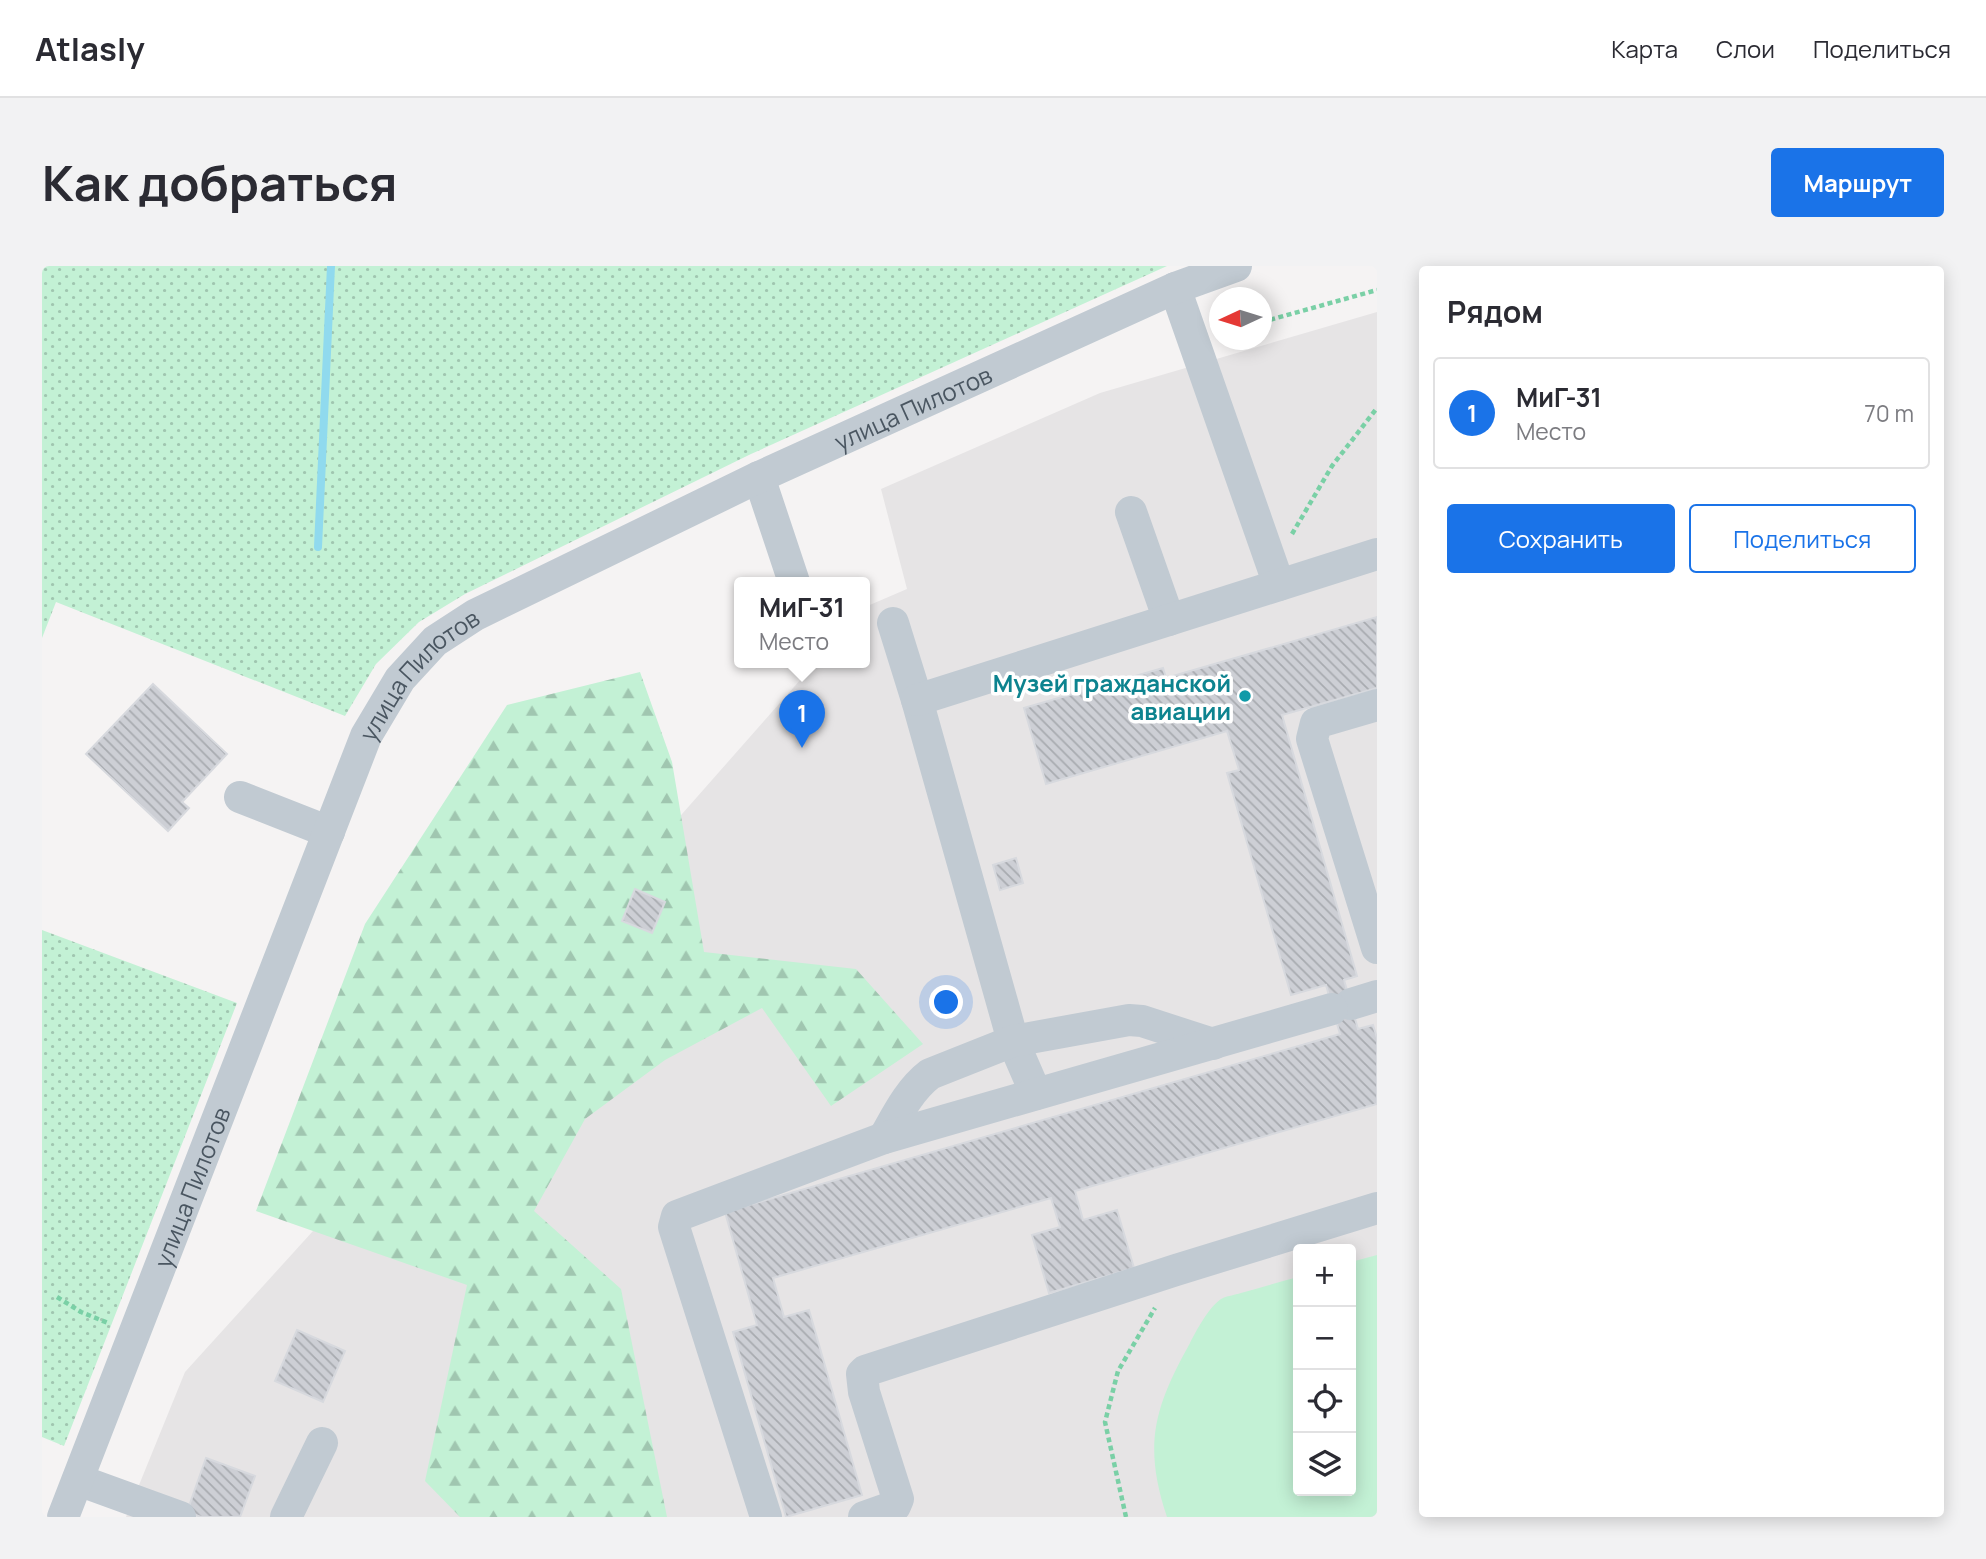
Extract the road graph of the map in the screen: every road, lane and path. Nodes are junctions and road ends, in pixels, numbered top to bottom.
1 (1236, 266) edge
2 (1175, 288) junction
3 (1377, 290) edge
4 (1272, 319) edge
5 (1377, 408) edge
6 (759, 477) junction
7 (1131, 512) dead end
8 (1377, 554) edge
9 (1276, 576) junction
10 (792, 577) edge
11 (1169, 620) junction
12 (892, 623) dead end
13 (917, 700) junction
14 (1377, 705) edge
15 (240, 797) dead end
16 (329, 832) junction
17 (1375, 931) edge
18 (1353, 1003) edge
19 (1013, 1041) junction
20 (1213, 1044) junction
21 (1036, 1094) junction
22 (884, 1138) junction
23 (1377, 1208) edge
24 (1176, 1270) junction
25 (57, 1297) dead end
26 (133, 1336) junction
27 (323, 1443) dead end
28 (78, 1480) junction
29 (161, 1514) edge
30 (64, 1517) edge
31 (286, 1517) edge
32 (766, 1517) edge
33 (864, 1517) edge
34 (1126, 1517) edge

1 - 2 street, улица Пилотов
2 - 6 street, улица Пилотов
2 - 9 street
3 - 4 path
5 - 9 path
6 - 10 street
6 - 16 street, улица Пилотов
7 - 11 street
8 - 9 street
9 - 11 street
11 - 13 street
12 - 13 street
13 - 19 street
14 - 17 street
15 - 16 street
16 - 26 street, улица Пилотов
18 - 20 street
19 - 20 street
19 - 21 street
19 - 22 street
20 - 21 street
21 - 22 street
22 - 32 street
23 - 24 street
24 - 33 street
24 - 34 path
25 - 26 path
26 - 28 street, улица Пилотов
27 - 31 street
28 - 29 street
28 - 30 street, улица Пилотов

